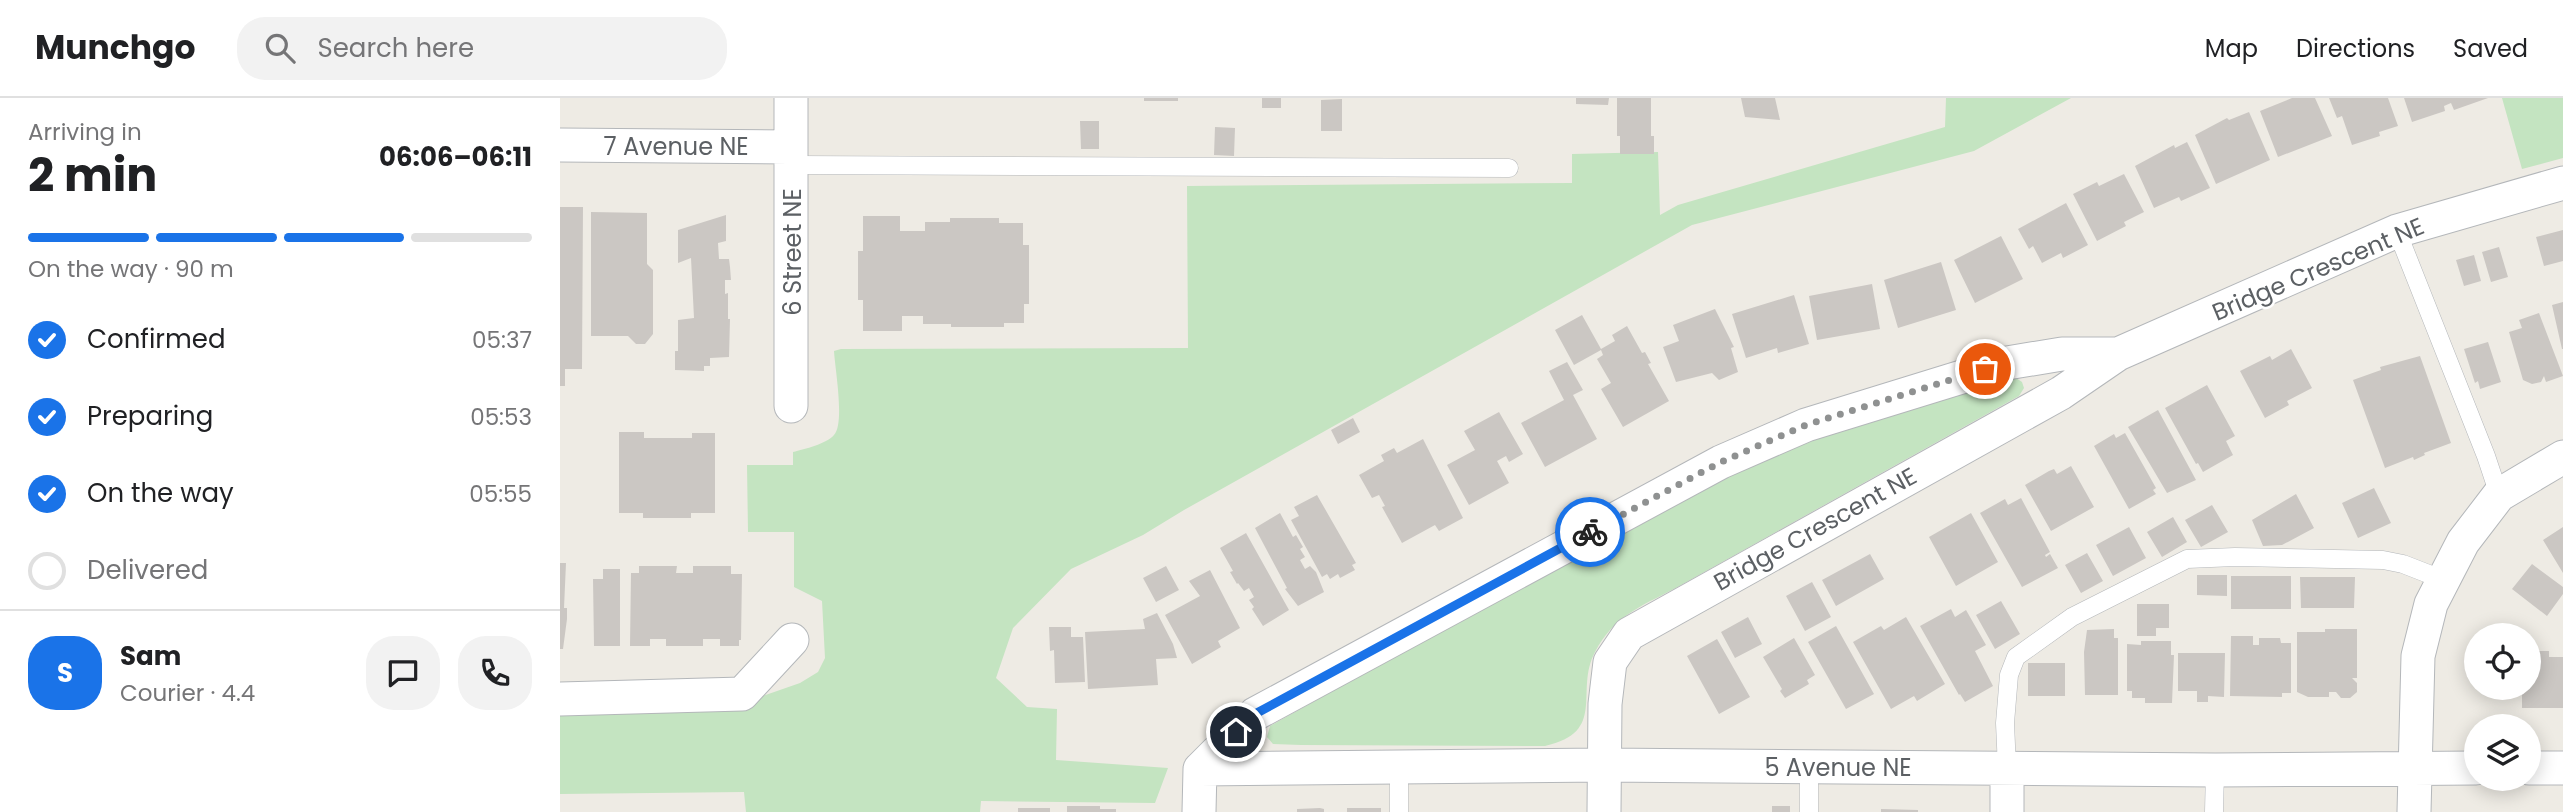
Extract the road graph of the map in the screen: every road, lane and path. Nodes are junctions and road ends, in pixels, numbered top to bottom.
1 (791, 98) edge
2 (560, 145) edge
3 (792, 156) junction
4 (1508, 168) dead end
5 (2563, 183) edge
6 (2398, 231) junction
7 (2118, 354) junction
8 (791, 406) dead end
9 (2563, 457) edge
10 (2499, 495) junction
11 (2444, 580) junction
12 (792, 640) dead end
13 (560, 699) edge
14 (1604, 765) junction
15 (1810, 766) junction
16 (1399, 767) junction
17 (2415, 767) junction
18 (2007, 768) junction
19 (2464, 768) edge
20 (2541, 768) edge
21 (2563, 768) edge
22 (1200, 769) junction
23 (2215, 770) junction
24 (1199, 812) edge
25 (1399, 812) edge
26 (1604, 812) edge
27 (1809, 812) edge
28 (2007, 812) edge
29 (2214, 812) edge
30 (2414, 812) edge

1 - 3 street, 6 Street NE
2 - 3 street, 7 Avenue NE
3 - 4 lane
3 - 8 street, 6 Street NE
5 - 6 street, Bridge Crescent NE
6 - 7 street, Bridge Crescent NE
6 - 10 lane
7 - 14 street, Bridge Crescent NE
7 - 22 street, Bridge Crescent NE
9 - 10 street
10 - 11 street
11 - 17 street
11 - 18 lane
12 - 13 street
14 - 15 street, 5 Avenue NE
14 - 16 street, 5 Avenue NE
14 - 26 street, Bridge Crescent NE
15 - 18 street, 5 Avenue NE
15 - 27 lane
16 - 22 street, 5 Avenue NE
16 - 25 lane
17 - 19 street, 5 Avenue NE
17 - 23 street, 5 Avenue NE
17 - 30 street
18 - 23 street, 5 Avenue NE
18 - 28 street
20 - 21 street
22 - 24 street
23 - 29 lane

